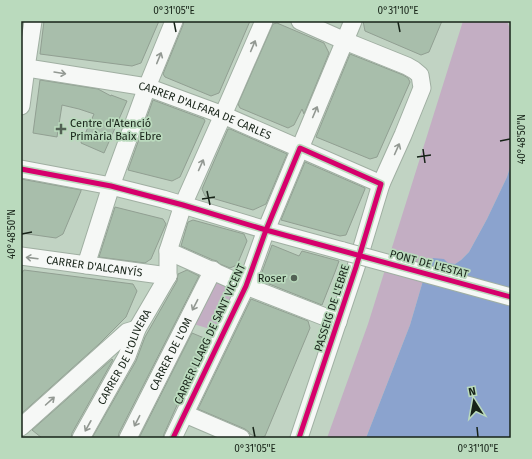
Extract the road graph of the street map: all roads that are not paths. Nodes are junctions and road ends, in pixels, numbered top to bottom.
1 (33, 21) edge
2 (174, 21) edge
3 (264, 21) edge
4 (300, 21) edge
5 (353, 21) edge
6 (345, 41) junction
7 (23, 68) edge
8 (147, 87) junction
9 (21, 106) edge
10 (223, 115) junction
11 (300, 148) junction
12 (21, 169) edge
13 (381, 184) junction
14 (111, 186) junction
15 (183, 205) junction
16 (266, 230) junction
17 (168, 251) junction
18 (21, 256) edge
19 (86, 265) junction
20 (213, 270) junction
21 (168, 276) junction
22 (246, 286) junction
23 (511, 297) edge
24 (338, 322) junction
25 (137, 329) junction
26 (185, 414) junction
27 (21, 427) edge
28 (21, 434) edge
29 (27, 438) edge
30 (81, 438) edge
31 (128, 438) edge
32 (173, 438) edge
33 (240, 438) edge
34 (299, 438) edge

1 - 7 street
8 -> 2 street
10 -> 3 street
4 - 6 street, PASSEIG DE L'EBRE
5 - 6 street, CARRER LLARG DE SANT VICENT
11 -> 6 street, CARRER LLARG DE SANT VICENT
13 -> 6 street, PASSEIG DE L'EBRE
7 -> 8 street, CARRER D'ALFARA DE CARLES
7 - 9 street
8 - 10 street, CARRER D'ALFARA DE CARLES
8 - 14 street
10 - 11 street, CARRER D'ALFARA DE CARLES
15 -> 10 street
11 - 13 street, CARRER D'ALFARA DE CARLES
11 - 16 street, CARRER LLARG DE SANT VICENT
12 - 14 street, PONT DE L'ESTAT
13 - 24 street, PASSEIG DE L'EBRE
14 - 15 street, PONT DE L'ESTAT
14 - 19 street
15 - 16 street, PONT DE L'ESTAT
15 - 17 street
16 - 22 street, CARRER LLARG DE SANT VICENT
16 - 23 street, PONT DE L'ESTAT, bridge
17 - 20 street
17 - 21 street
19 -> 18 street, CARRER D'ALCANYÍS
19 - 21 street, CARRER D'ALCANYÍS
20 - 22 street
20 -> 31 street, CARRER DE L'OM
21 - 25 street, CARRER DE L'OLIVERA
22 - 24 street
22 - 26 street, CARRER LLARG DE SANT VICENT
24 - 34 street, PASSEIG DE L'EBRE
27 -> 25 street
25 -> 30 street, CARRER DE L'OLIVERA
26 - 32 street, CARRER LLARG DE SANT VICENT
26 - 33 street
28 - 29 street

